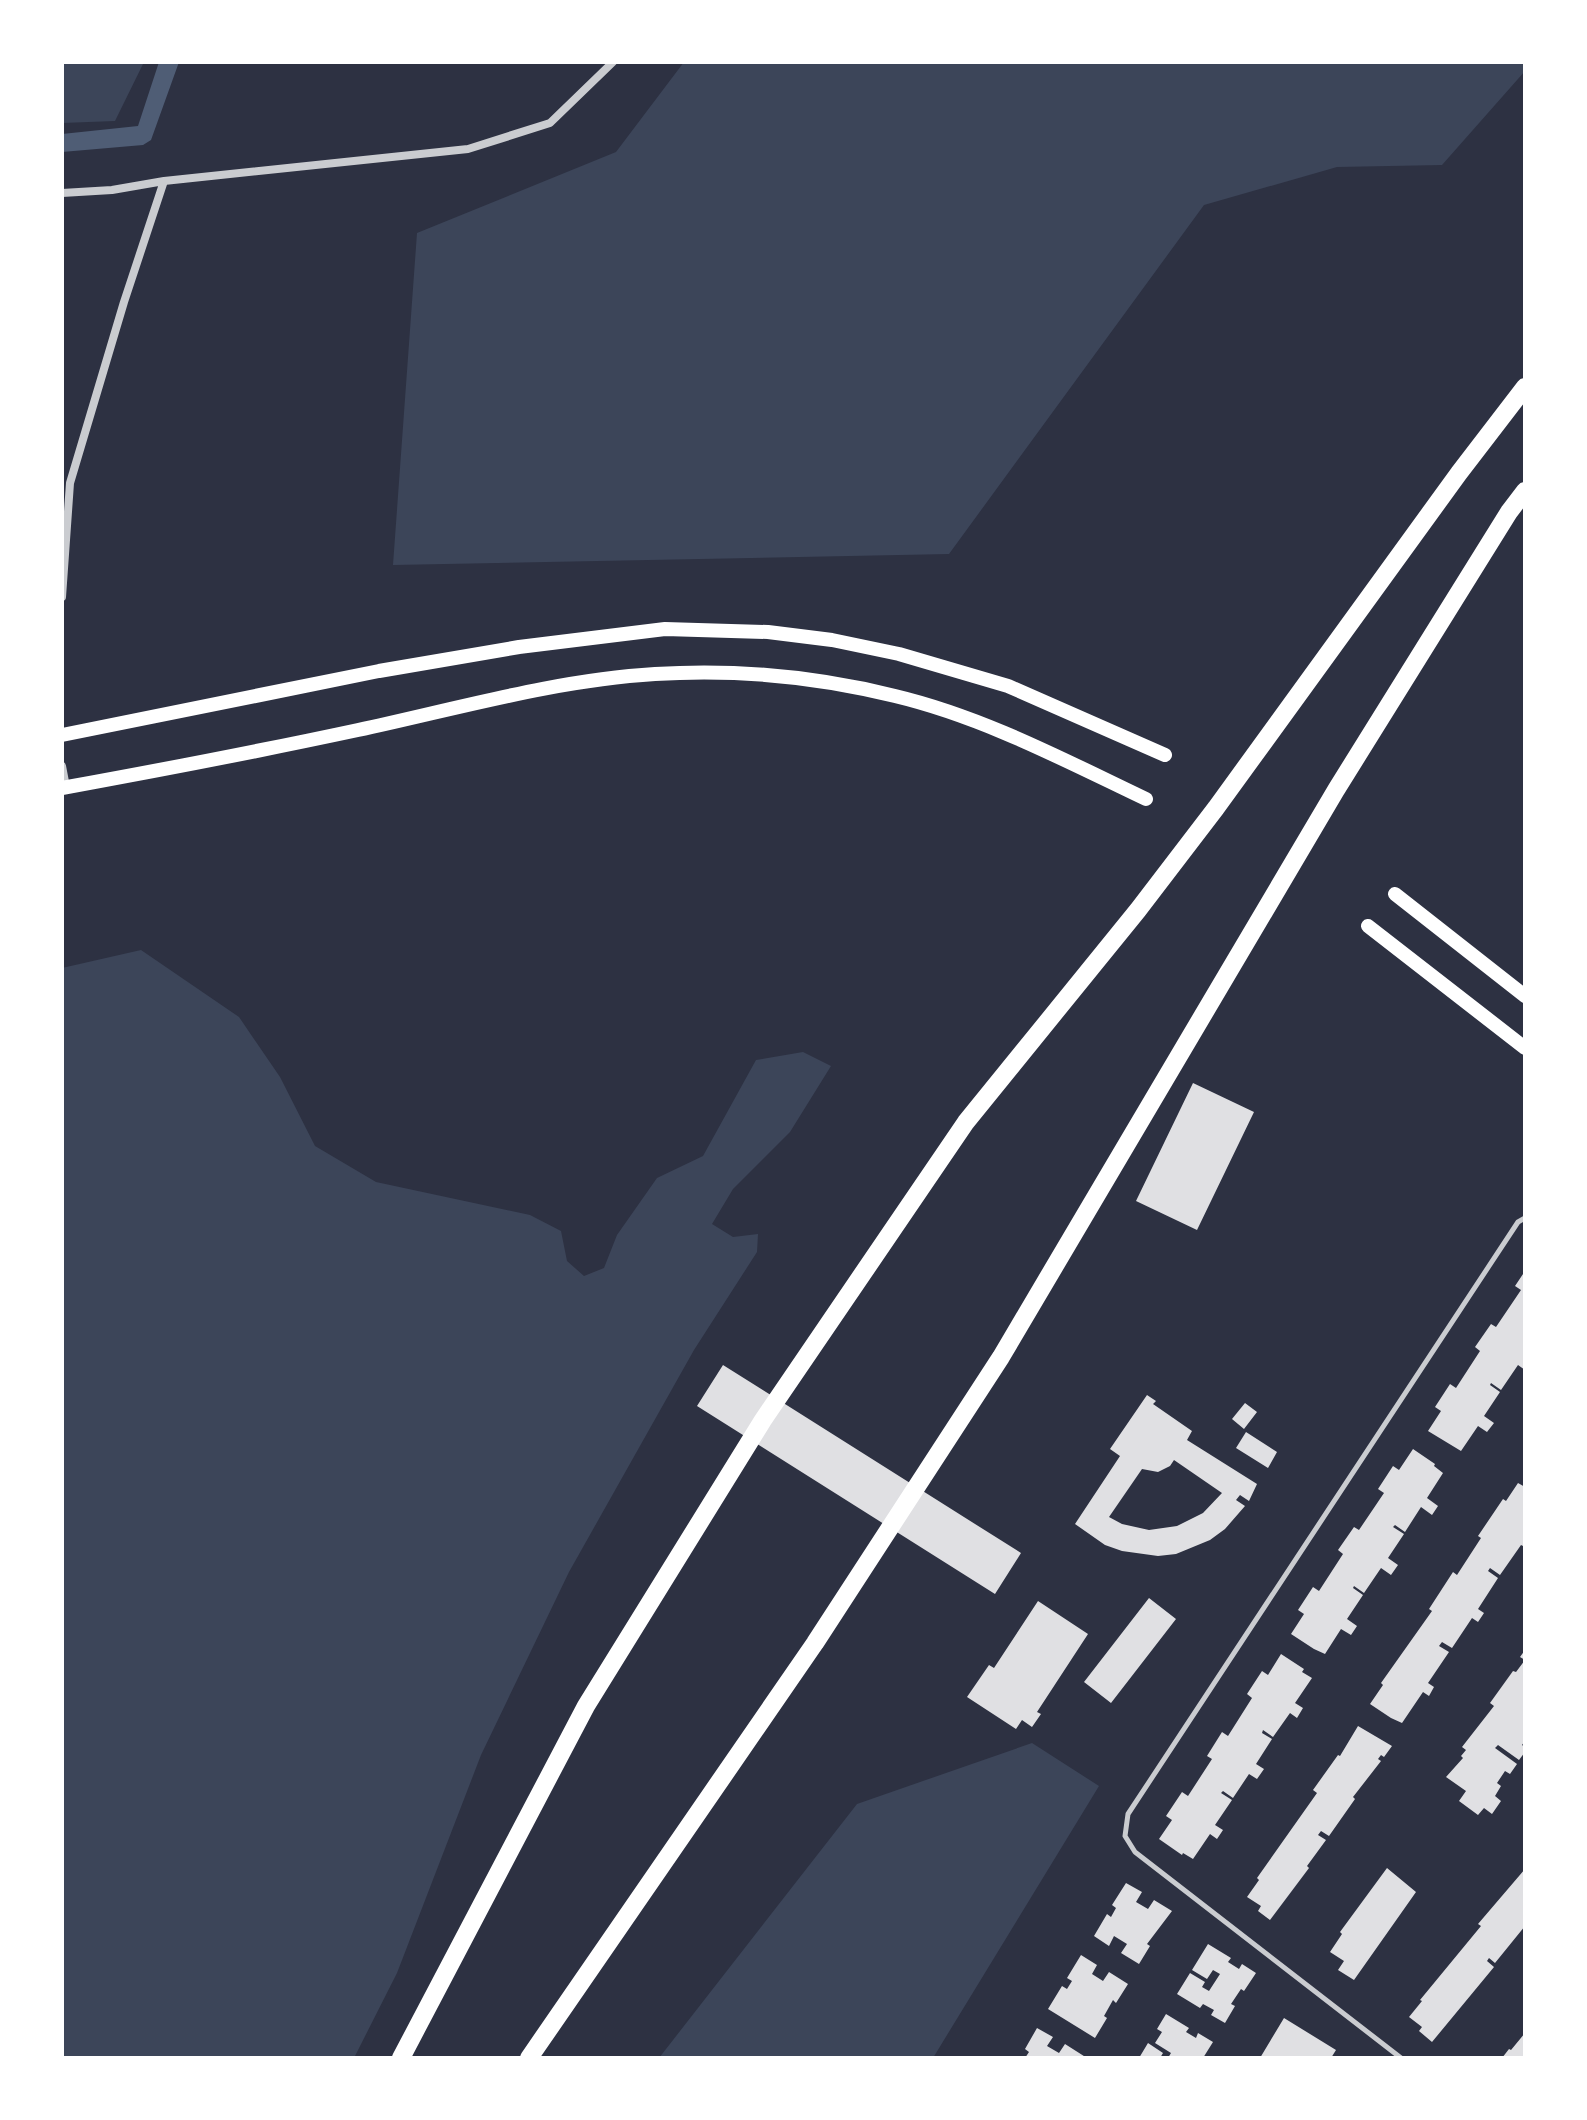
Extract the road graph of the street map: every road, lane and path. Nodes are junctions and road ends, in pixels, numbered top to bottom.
1 (613, 62) edge
2 (164, 181) junction
3 (62, 193) edge
4 (1525, 387) edge
5 (1525, 491) edge
6 (62, 597) edge
7 (62, 735) edge
8 (1165, 755) dead end
9 (62, 766) edge
10 (64, 788) edge
11 (1146, 799) dead end
12 (1395, 894) dead end
13 (1368, 926) dead end
14 (1525, 996) edge
15 (1525, 1048) edge
16 (1525, 1218) edge
17 (401, 2058) edge
18 (529, 2058) edge
19 (1401, 2058) edge

1 - 2 street
2 - 3 street
2 - 6 street
4 - 17 highway
5 - 18 highway
7 - 8 main road
9 - 10 street
10 - 11 main road
12 - 14 main road
13 - 15 main road
16 - 19 lane

